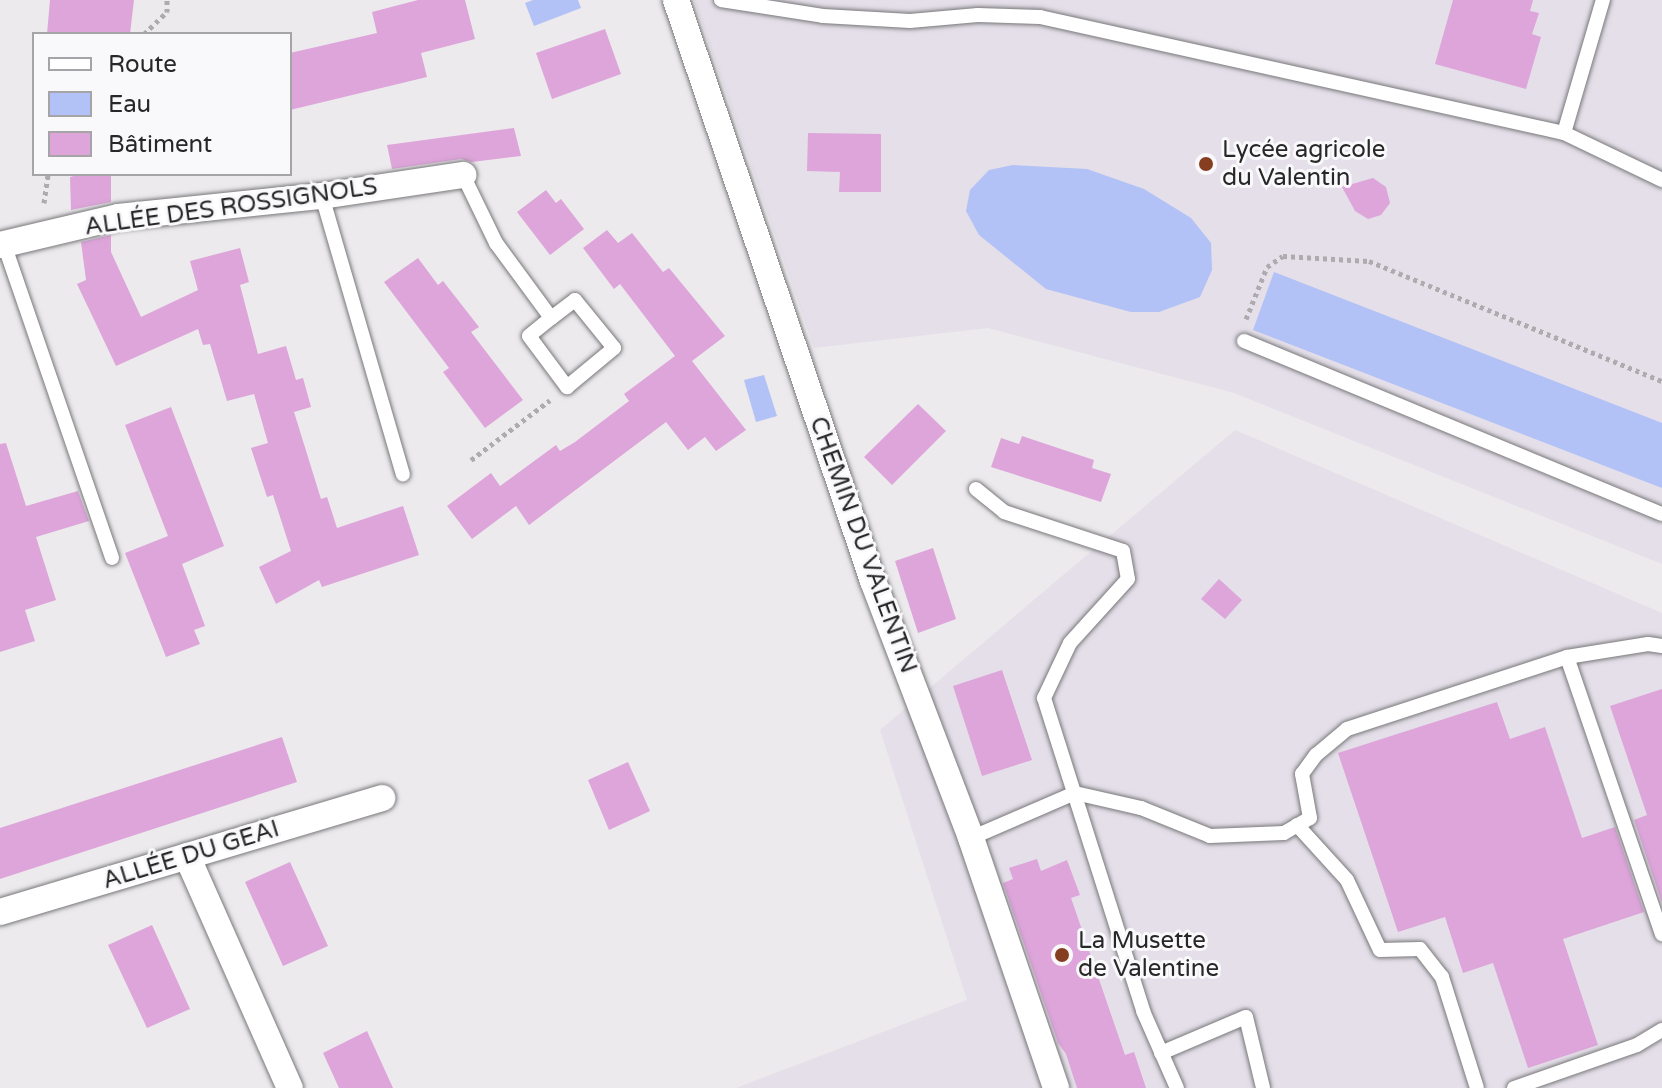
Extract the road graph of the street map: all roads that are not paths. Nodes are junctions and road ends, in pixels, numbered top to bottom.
1 (676, 0) edge
2 (721, 0) edge
3 (1603, 0) edge
4 (1564, 133) junction
5 (463, 175) joint
6 (1662, 180) edge
7 (322, 196) junction
8 (2, 245) edge
9 (551, 318) junction
10 (1244, 341) road end
11 (403, 474) dead end
12 (976, 489) dead end
13 (1662, 514) edge
14 (112, 558) dead end
15 (1662, 646) edge
16 (1567, 657) junction
17 (1075, 793) junction
18 (382, 798) dead end
19 (1297, 825) junction
20 (971, 838) junction
21 (187, 856) junction
22 (0, 912) edge
23 (1662, 934) edge
24 (1662, 1030) edge
25 (1161, 1053) junction
26 (290, 1088) edge
27 (1056, 1088) edge
28 (1177, 1088) edge
29 (1263, 1088) edge
30 (1477, 1088) edge
31 (1514, 1088) edge

1 - 20 street, CHEMIN DU VALENTIN
2 - 4 lane
3 - 4 lane
4 - 6 lane
5 - 7 street, ALLÉE DES ROSSIGNOLS
5 - 9 lane
7 - 8 street, ALLÉE DES ROSSIGNOLS
7 - 11 lane
8 - 14 lane
9 - 9 lane
10 - 13 lane
12 - 17 lane
15 - 16 lane
16 - 19 lane
16 - 23 lane
17 - 19 lane
17 - 20 lane
17 - 25 lane
18 - 21 street, ALLÉE DU GEAI
19 - 30 lane
20 - 27 street, CHEMIN DU VALENTIN
21 - 22 street, ALLÉE DU GEAI
21 - 26 street
24 - 31 lane
25 - 28 lane
25 - 29 lane

